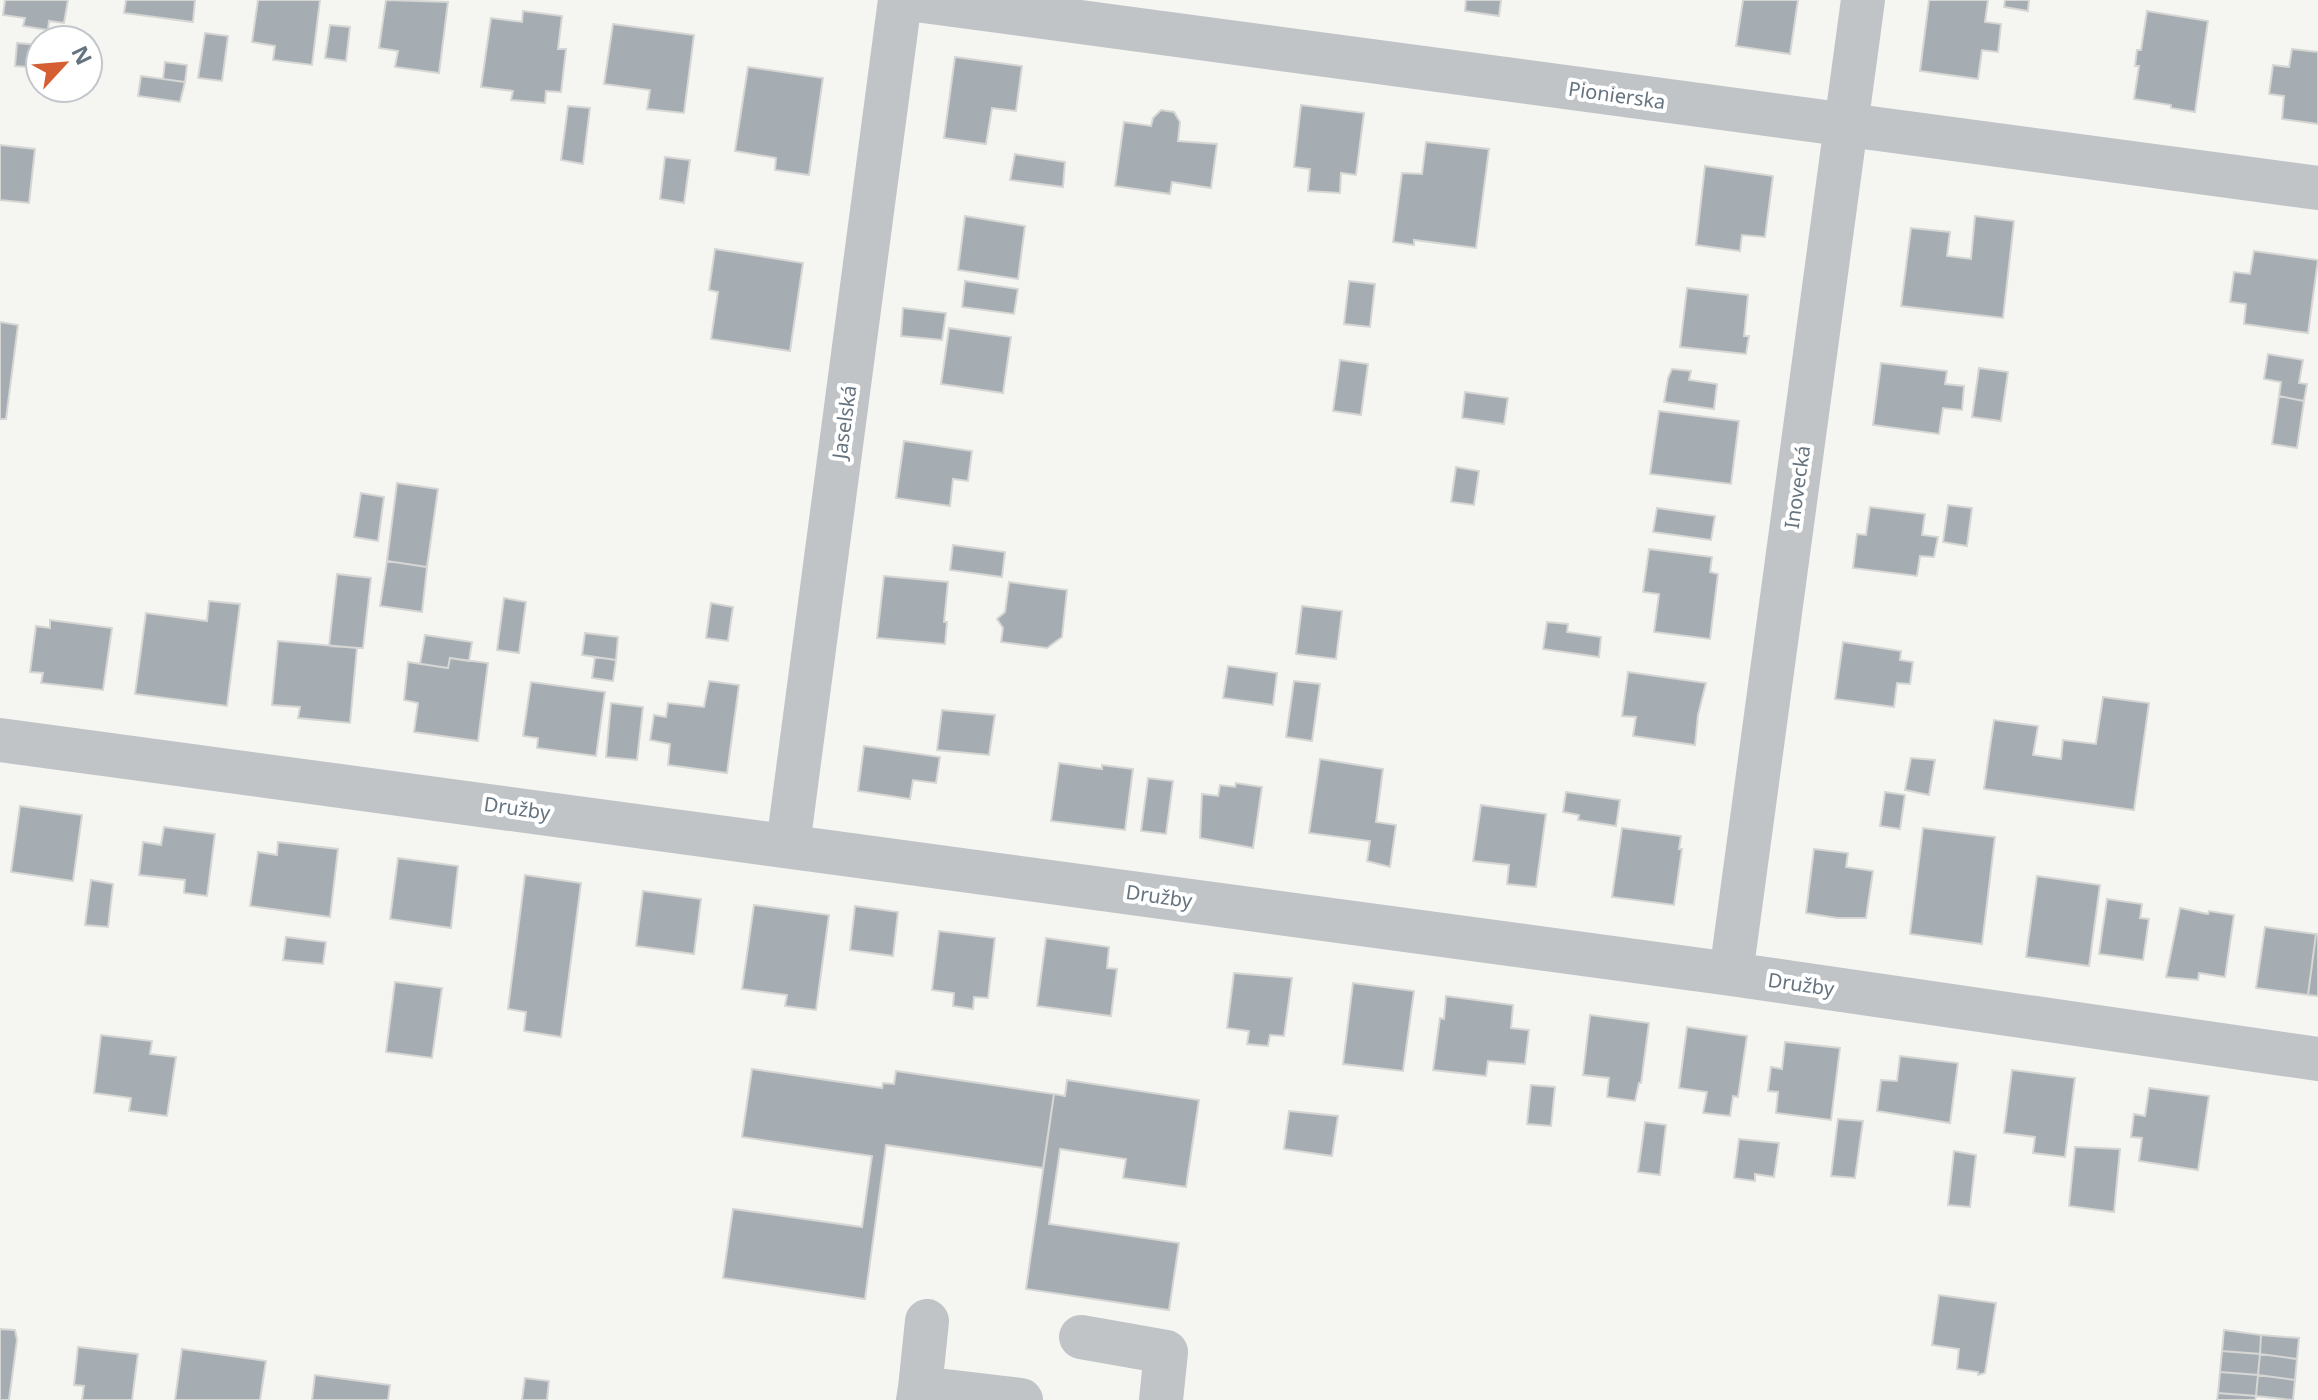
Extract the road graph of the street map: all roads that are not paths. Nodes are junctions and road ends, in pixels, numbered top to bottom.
1 (900, 0) edge
2 (916, 0) edge
3 (1863, 0) edge
4 (1845, 126) junction
5 (2318, 188) edge
6 (0, 740) edge
7 (788, 845) junction
8 (1731, 974) junction
9 (2318, 1059) edge
10 (927, 1321) dead end
11 (1081, 1337) dead end
12 (919, 1394) edge
13 (1021, 1400) edge
14 (1161, 1400) edge

1 - 7 street, Jaselská
2 - 4 street, Pionierska
3 - 4 street, Inovecká
4 - 5 street, Pionierska
4 - 8 street, Inovecká
6 - 7 street, Družby
7 - 8 street, Družby
8 - 9 street, Družby
10 - 12 street
11 - 14 street
12 - 13 street

